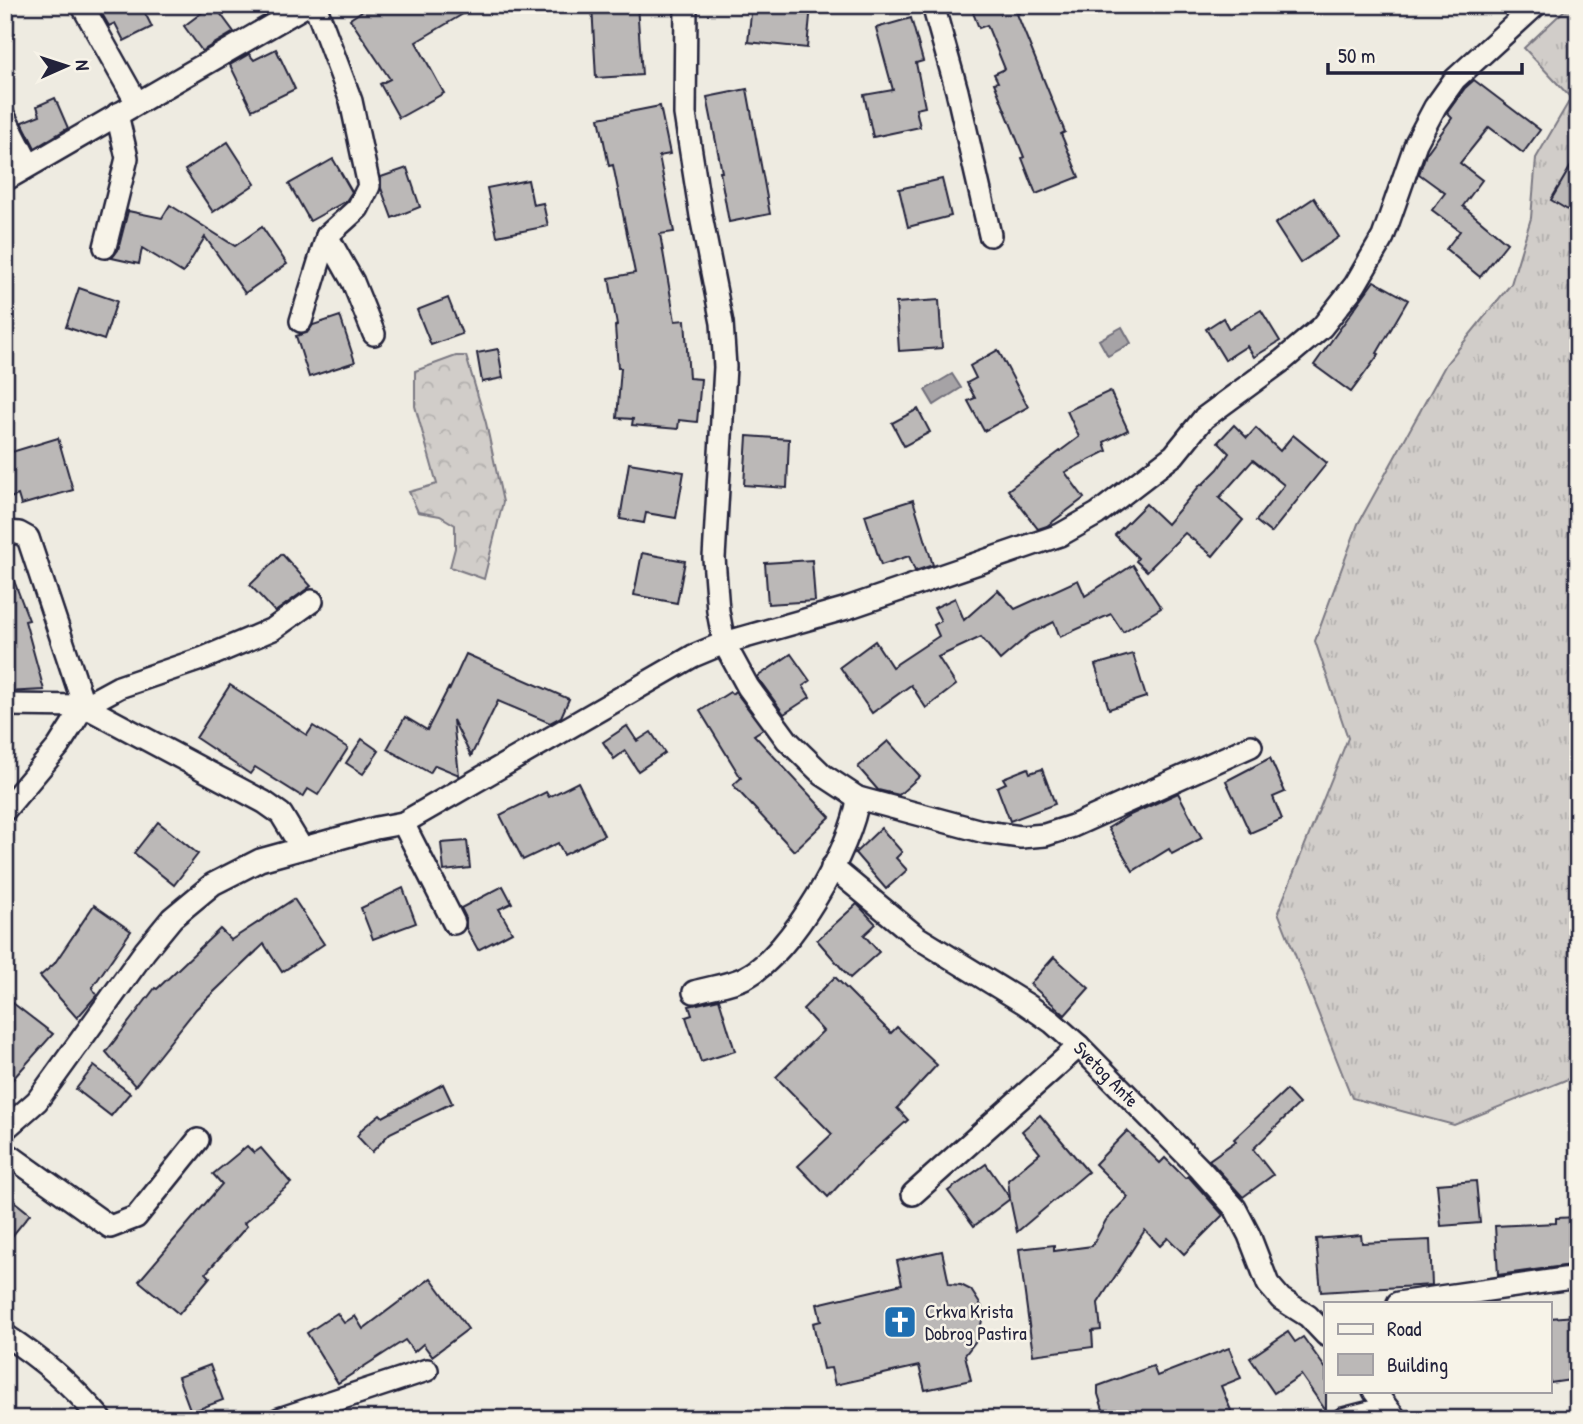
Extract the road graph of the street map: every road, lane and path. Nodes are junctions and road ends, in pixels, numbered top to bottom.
1 (82, 5) edge
2 (307, 5) edge
3 (315, 5) edge
4 (686, 5) edge
5 (933, 5) edge
6 (1536, 5) edge
7 (138, 103) junction
8 (117, 114) junction
9 (5, 118) edge
10 (29, 165) junction
11 (5, 180) edge
12 (990, 234) dead end
13 (327, 236) junction
14 (104, 247) dead end
15 (301, 321) dead end
16 (374, 334) dead end
17 (5, 532) edge
18 (312, 601) dead end
19 (723, 643) junction
20 (5, 705) edge
21 (84, 706) junction
22 (1251, 746) dead end
23 (858, 798) junction
24 (5, 810) edge
25 (403, 823) junction
26 (301, 847) junction
27 (832, 867) junction
28 (454, 923) dead end
29 (694, 992) dead end
30 (1079, 1046) junction
31 (5, 1129) edge
32 (198, 1140) dead end
33 (5, 1152) edge
34 (913, 1194) dead end
35 (1578, 1277) edge
36 (1405, 1302) edge
37 (1317, 1315) edge
38 (5, 1335) edge
39 (427, 1370) dead end
40 (1385, 1406) edge
41 (100, 1419) edge
42 (279, 1419) edge
43 (1343, 1419) edge

1 - 7 street
2 - 7 street
3 - 13 street
4 - 19 street
5 - 12 street
6 - 19 street
7 - 8 street
8 - 10 street
8 - 14 street
9 - 10 street
10 - 11 street
13 - 15 street
13 - 16 street
17 - 21 street
18 - 21 street
19 - 23 street
19 - 25 street
20 - 21 street
21 - 24 street
21 - 26 street
22 - 23 street
23 - 27 street
25 - 26 street
25 - 28 street
26 - 31 street
27 - 29 street
27 - 30 street, Svetog Ante
30 - 34 street
30 - 37 street, Svetog Ante
32 - 33 street
35 - 36 street
38 - 41 street
39 - 42 street
40 - 43 street

